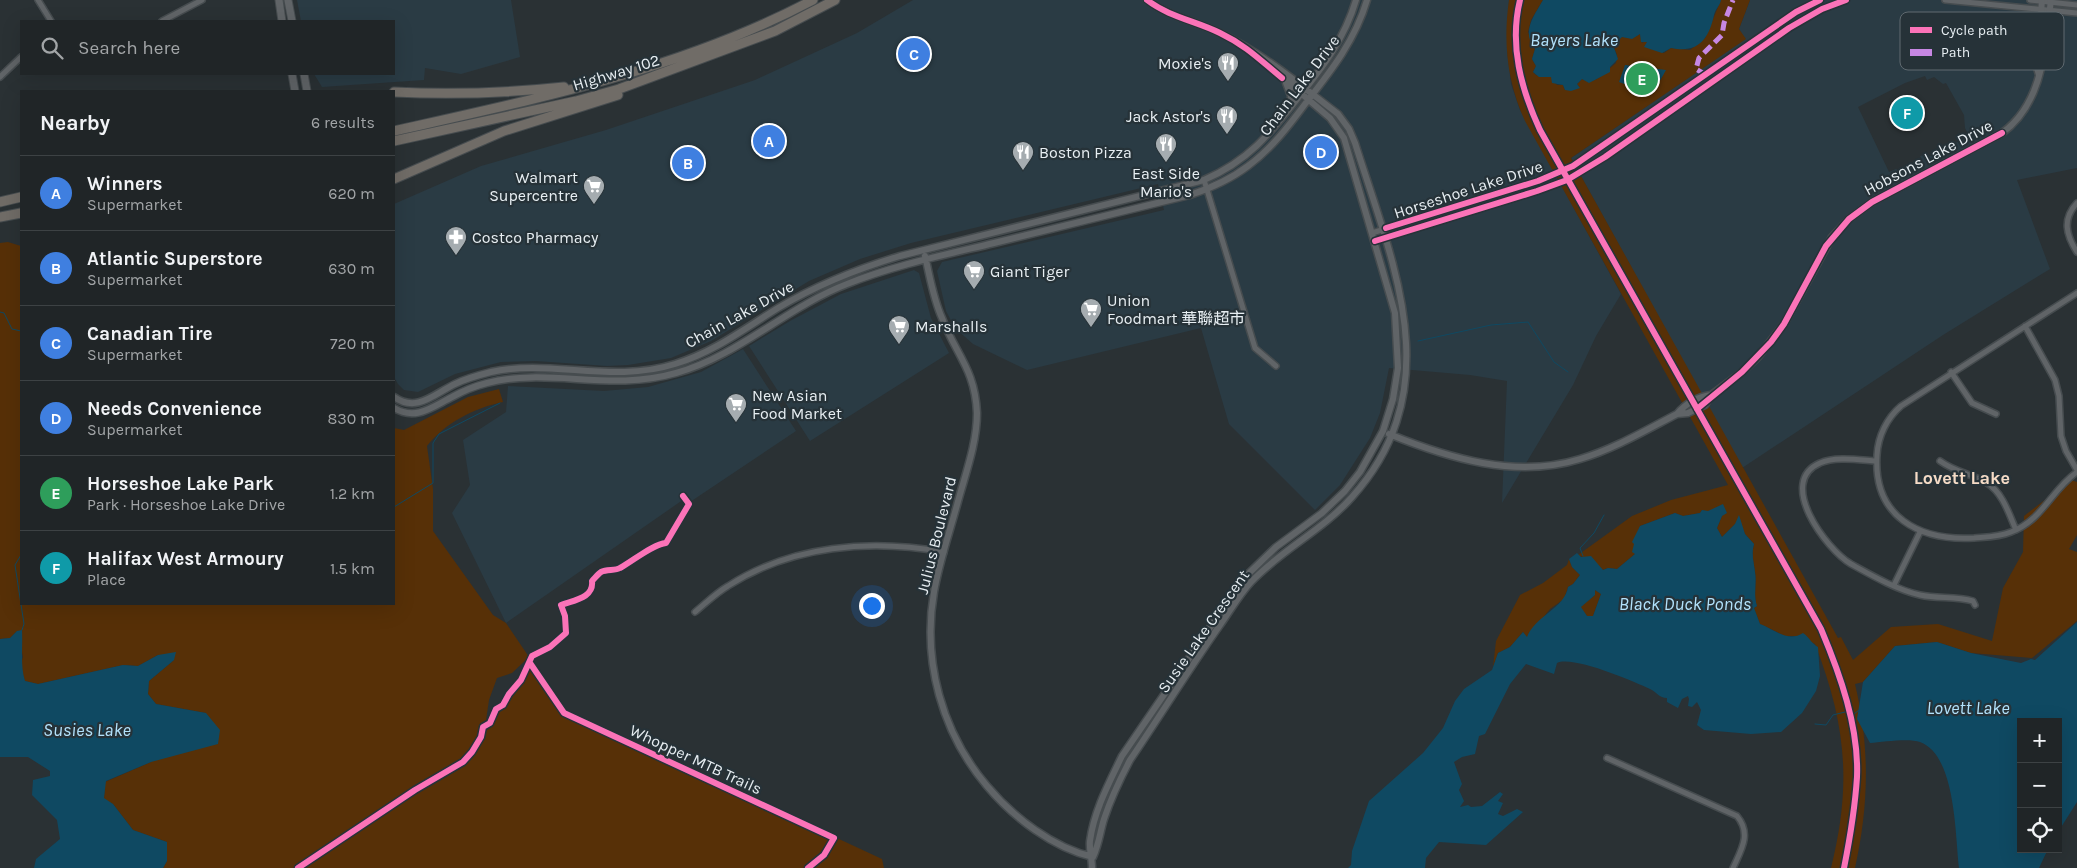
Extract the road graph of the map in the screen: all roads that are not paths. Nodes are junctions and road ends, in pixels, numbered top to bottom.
1 (38, 0) edge
2 (202, 0) edge
3 (279, 0) edge
4 (288, 0) edge
5 (813, 0) edge
6 (835, 0) edge
7 (1147, 0) edge
8 (1356, 0) edge
9 (1366, 0) edge
10 (1820, 0) edge
11 (1846, 0) edge
12 (1945, 0) edge
13 (1956, 0) edge
14 (2030, 0) edge
15 (2042, 1) edge
16 (2051, 1) edge
17 (2077, 6) edge
18 (2041, 10) junction
19 (2049, 11) junction
20 (2063, 12) edge
21 (2064, 12) edge
22 (2077, 13) edge
23 (50, 20) edge
24 (164, 20) edge
25 (282, 20) edge
26 (292, 20) edge
27 (775, 31) junction
28 (716, 44) junction
29 (1258, 55) junction
30 (20, 58) edge
31 (2038, 70) edge
32 (2041, 70) edge
33 (292, 75) edge
34 (304, 75) edge
35 (2039, 76) junction
36 (0, 77) edge
37 (1282, 78) junction
38 (1306, 88) junction
39 (295, 90) edge
40 (307, 90) edge
41 (395, 92) edge
42 (1302, 94) junction
43 (1313, 94) junction
44 (1308, 101) junction
45 (1290, 109) junction
46 (395, 131) edge
47 (395, 141) edge
48 (395, 178) edge
49 (1204, 180) junction
50 (1207, 189) junction
51 (20, 198) edge
52 (0, 202) edge
53 (2077, 203) edge
54 (20, 204) edge
55 (0, 208) edge
56 (20, 214) edge
57 (0, 217) edge
58 (1062, 217) junction
59 (1064, 226) junction
60 (1381, 230) junction
61 (1372, 233) junction
62 (1384, 238) junction
63 (1374, 241) junction
64 (924, 250) junction
65 (2077, 252) edge
66 (926, 259) junction
67 (2077, 294) edge
68 (2025, 326) junction
69 (1276, 366) dead end
70 (1952, 372) junction
71 (396, 398) edge
72 (395, 408) edge
73 (1996, 414) dead end
74 (1383, 431) junction
75 (1392, 434) junction
76 (1876, 461) junction
77 (1940, 461) dead end
78 (2077, 471) edge
79 (2016, 530) junction
80 (1920, 532) junction
81 (944, 552) junction
82 (1894, 585) junction
83 (1976, 605) dead end
84 (695, 612) dead end
85 (1607, 758) dead end
86 (1092, 857) junction
87 (1092, 868) edge
88 (1733, 868) edge

1 - 23 street
2 - 24 street
3 - 25 main road
4 - 26 main road
5 - 28 highway, Highway 102
6 - 27 highway, Highway 102
7 - 29 street
8 - 38 street, Chain Lake Drive
9 - 43 street, Chain Lake Drive
10 - 60 street, Horseshoe Lake Drive
11 - 62 street, Horseshoe Lake Drive
12 - 13 street
13 - 18 street
14 - 15 street
15 - 16 street
15 - 18 street
16 - 17 street
16 - 19 street
18 - 19 street
19 - 20 street
21 - 22 street
27 - 47 highway, Highway 102
27 - 48 highway
28 - 41 highway
28 - 46 highway, Highway 102
29 - 37 street, Susie Lake Crescent
29 - 38 street, Susie Lake Crescent
30 - 36 street
31 - 35 street, Hobsons Lake Drive
32 - 35 street, Hobsons Lake Drive
33 - 39 main road
34 - 40 main road
35 - 75 street, Hobsons Lake Drive
37 - 42 street, Susie Lake Crescent
37 - 45 street
38 - 42 street, Chain Lake Drive
38 - 43 street, Susie Lake Crescent
42 - 44 street, Susie Lake Crescent
42 - 45 street, Chain Lake Drive
43 - 44 street, Chain Lake Drive
43 - 60 street, Susie Lake Crescent
44 - 50 street, Chain Lake Drive
44 - 61 street, Susie Lake Crescent
45 - 49 street, Chain Lake Drive
49 - 50 street
49 - 58 street, Chain Lake Drive
50 - 59 street, Chain Lake Drive
50 - 69 street
51 - 52 highway
53 - 65 street
54 - 55 highway
56 - 57 highway
58 - 59 street
58 - 64 street, Chain Lake Drive
59 - 66 street, Chain Lake Drive
60 - 61 street, Horseshoe Lake Drive
60 - 62 street, Susie Lake Crescent
61 - 63 street, Susie Lake Crescent
62 - 63 street, Horseshoe Lake Drive
62 - 75 street, Susie Lake Crescent
63 - 74 street, Susie Lake Crescent
64 - 66 street, Julius Boulevard
64 - 71 street, Chain Lake Drive
66 - 72 street, Chain Lake Drive
66 - 81 street, Julius Boulevard
67 - 68 street
68 - 70 street
68 - 78 street
70 - 73 street
70 - 76 street
74 - 75 street, Hobsons Lake Drive
74 - 86 street, Susie Lake Crescent
75 - 86 street, Susie Lake Crescent
76 - 80 street
76 - 82 street
77 - 79 street
78 - 79 street
79 - 80 street
80 - 82 street
81 - 84 street
81 - 86 street, Julius Boulevard
82 - 83 street
85 - 88 street
86 - 87 street, Susie Lake Crescent

